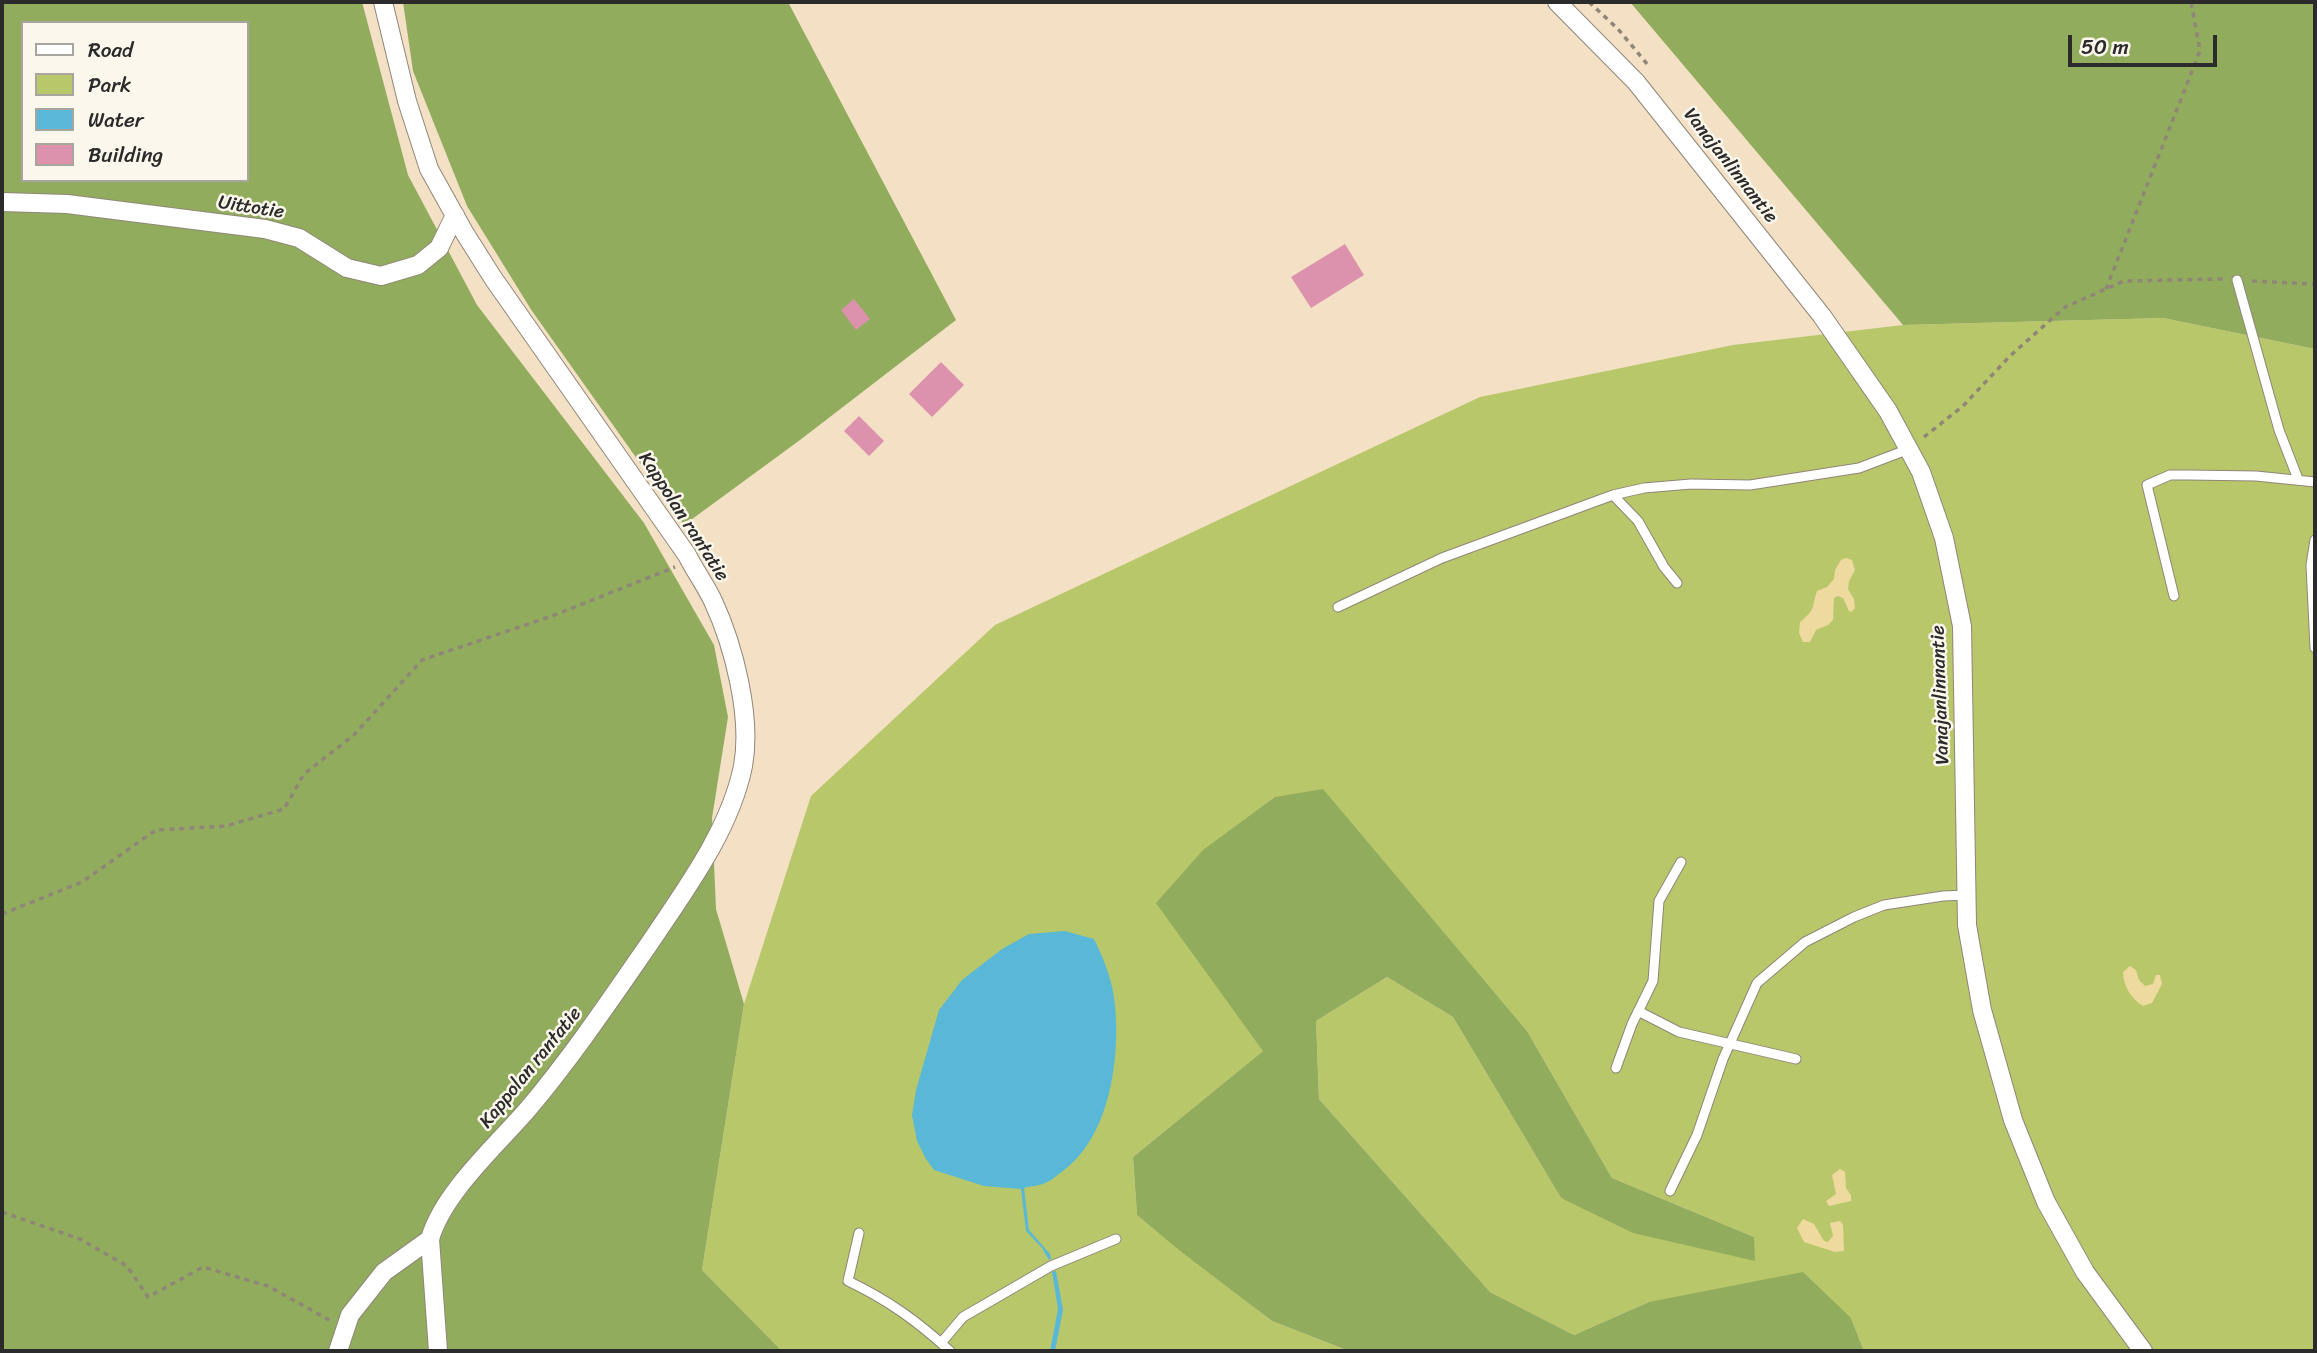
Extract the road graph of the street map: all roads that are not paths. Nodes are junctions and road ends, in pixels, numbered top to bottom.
1 (383, 2) edge
2 (1557, 2) edge
3 (2, 202) edge
4 (455, 215) junction
5 (2237, 280) road end
6 (1912, 446) junction
7 (2298, 480) junction
8 (2315, 482) edge
9 (1613, 495) junction
10 (2315, 540) edge
11 (1677, 583) dead end
12 (2174, 596) dead end
13 (1338, 607) dead end
14 (2315, 648) edge
15 (1681, 862) dead end
16 (1967, 895) junction
17 (1638, 1011) junction
18 (1730, 1043) junction
19 (1796, 1059) dead end
20 (1616, 1068) dead end
21 (1670, 1191) dead end
22 (859, 1233) dead end
23 (430, 1239) junction
24 (1116, 1239) dead end
25 (941, 1343) junction
26 (338, 1351) edge
27 (438, 1351) edge
28 (950, 1351) edge
29 (2143, 1351) edge

1 - 4 street, Kappolan rantatie
2 - 6 street, Vanajanlinnantie
3 - 4 street, Uittotie
4 - 23 street, Kappolan rantatie
5 - 7 lane
6 - 9 lane
6 - 16 street, Vanajanlinnantie
7 - 8 lane
7 - 12 lane
9 - 11 lane
9 - 13 lane
10 - 14 lane
15 - 17 lane
16 - 18 lane
16 - 29 street, Vanajanlinnantie
17 - 18 lane
17 - 20 lane
18 - 19 lane
18 - 21 lane
22 - 25 lane
23 - 26 street
23 - 27 street
24 - 25 lane
25 - 28 lane

